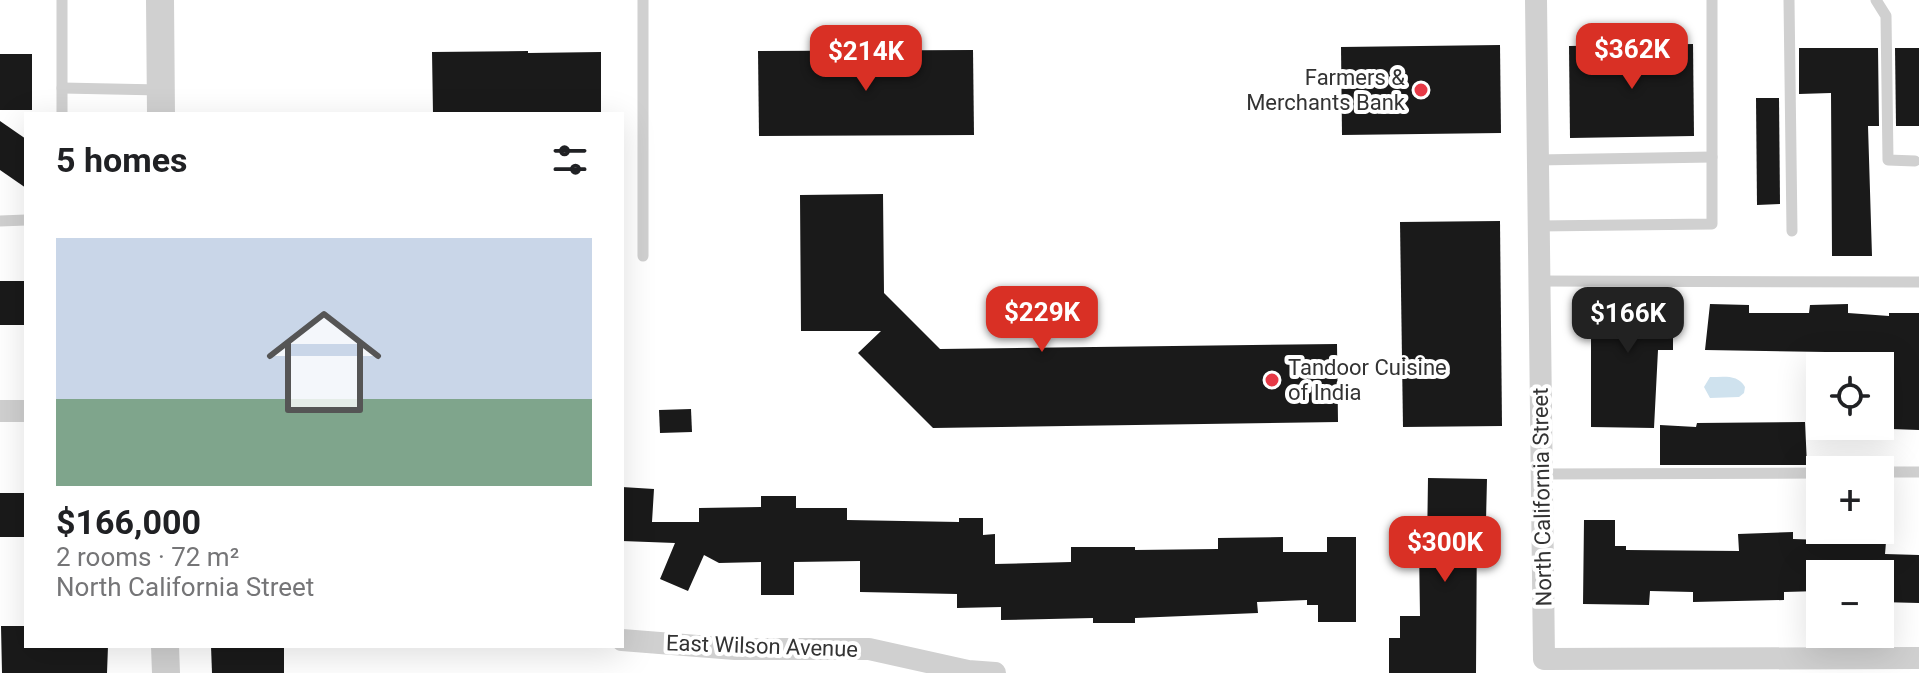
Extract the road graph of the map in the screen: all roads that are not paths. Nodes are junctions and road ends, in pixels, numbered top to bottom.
1 (62, 0) edge
2 (160, 0) edge
3 (643, 0) edge
4 (1536, 0) edge
5 (1712, 0) edge
6 (1789, 0) edge
7 (1876, 0) edge
8 (62, 88) junction
9 (161, 102) edge
10 (62, 112) edge
11 (1712, 157) junction
12 (1537, 160) junction
13 (1915, 161) dead end
14 (24, 220) edge
15 (0, 221) edge
16 (1538, 226) junction
17 (1792, 231) dead end
18 (643, 256) dead end
19 (1539, 281) junction
20 (1919, 282) edge
21 (0, 411) edge
22 (24, 411) edge
23 (1894, 472) edge
24 (1919, 472) edge
25 (1806, 473) edge
26 (1542, 474) junction
27 (624, 640) edge
28 (165, 648) edge
29 (1919, 658) edge
30 (166, 673) edge
31 (995, 673) edge

1 - 8 lane
2 - 9 street
3 - 18 lane
4 - 12 street, North California Street
5 - 11 lane
6 - 17 lane
7 - 13 lane
8 - 9 lane
8 - 10 lane
11 - 12 lane
11 - 16 lane
12 - 16 street, North California Street
14 - 15 lane
16 - 19 street, North California Street
19 - 20 lane
19 - 26 street, North California Street
21 - 22 street
23 - 24 lane
25 - 26 lane
26 - 29 street, North California Street
27 - 31 street, East Wilson Avenue
28 - 30 street

